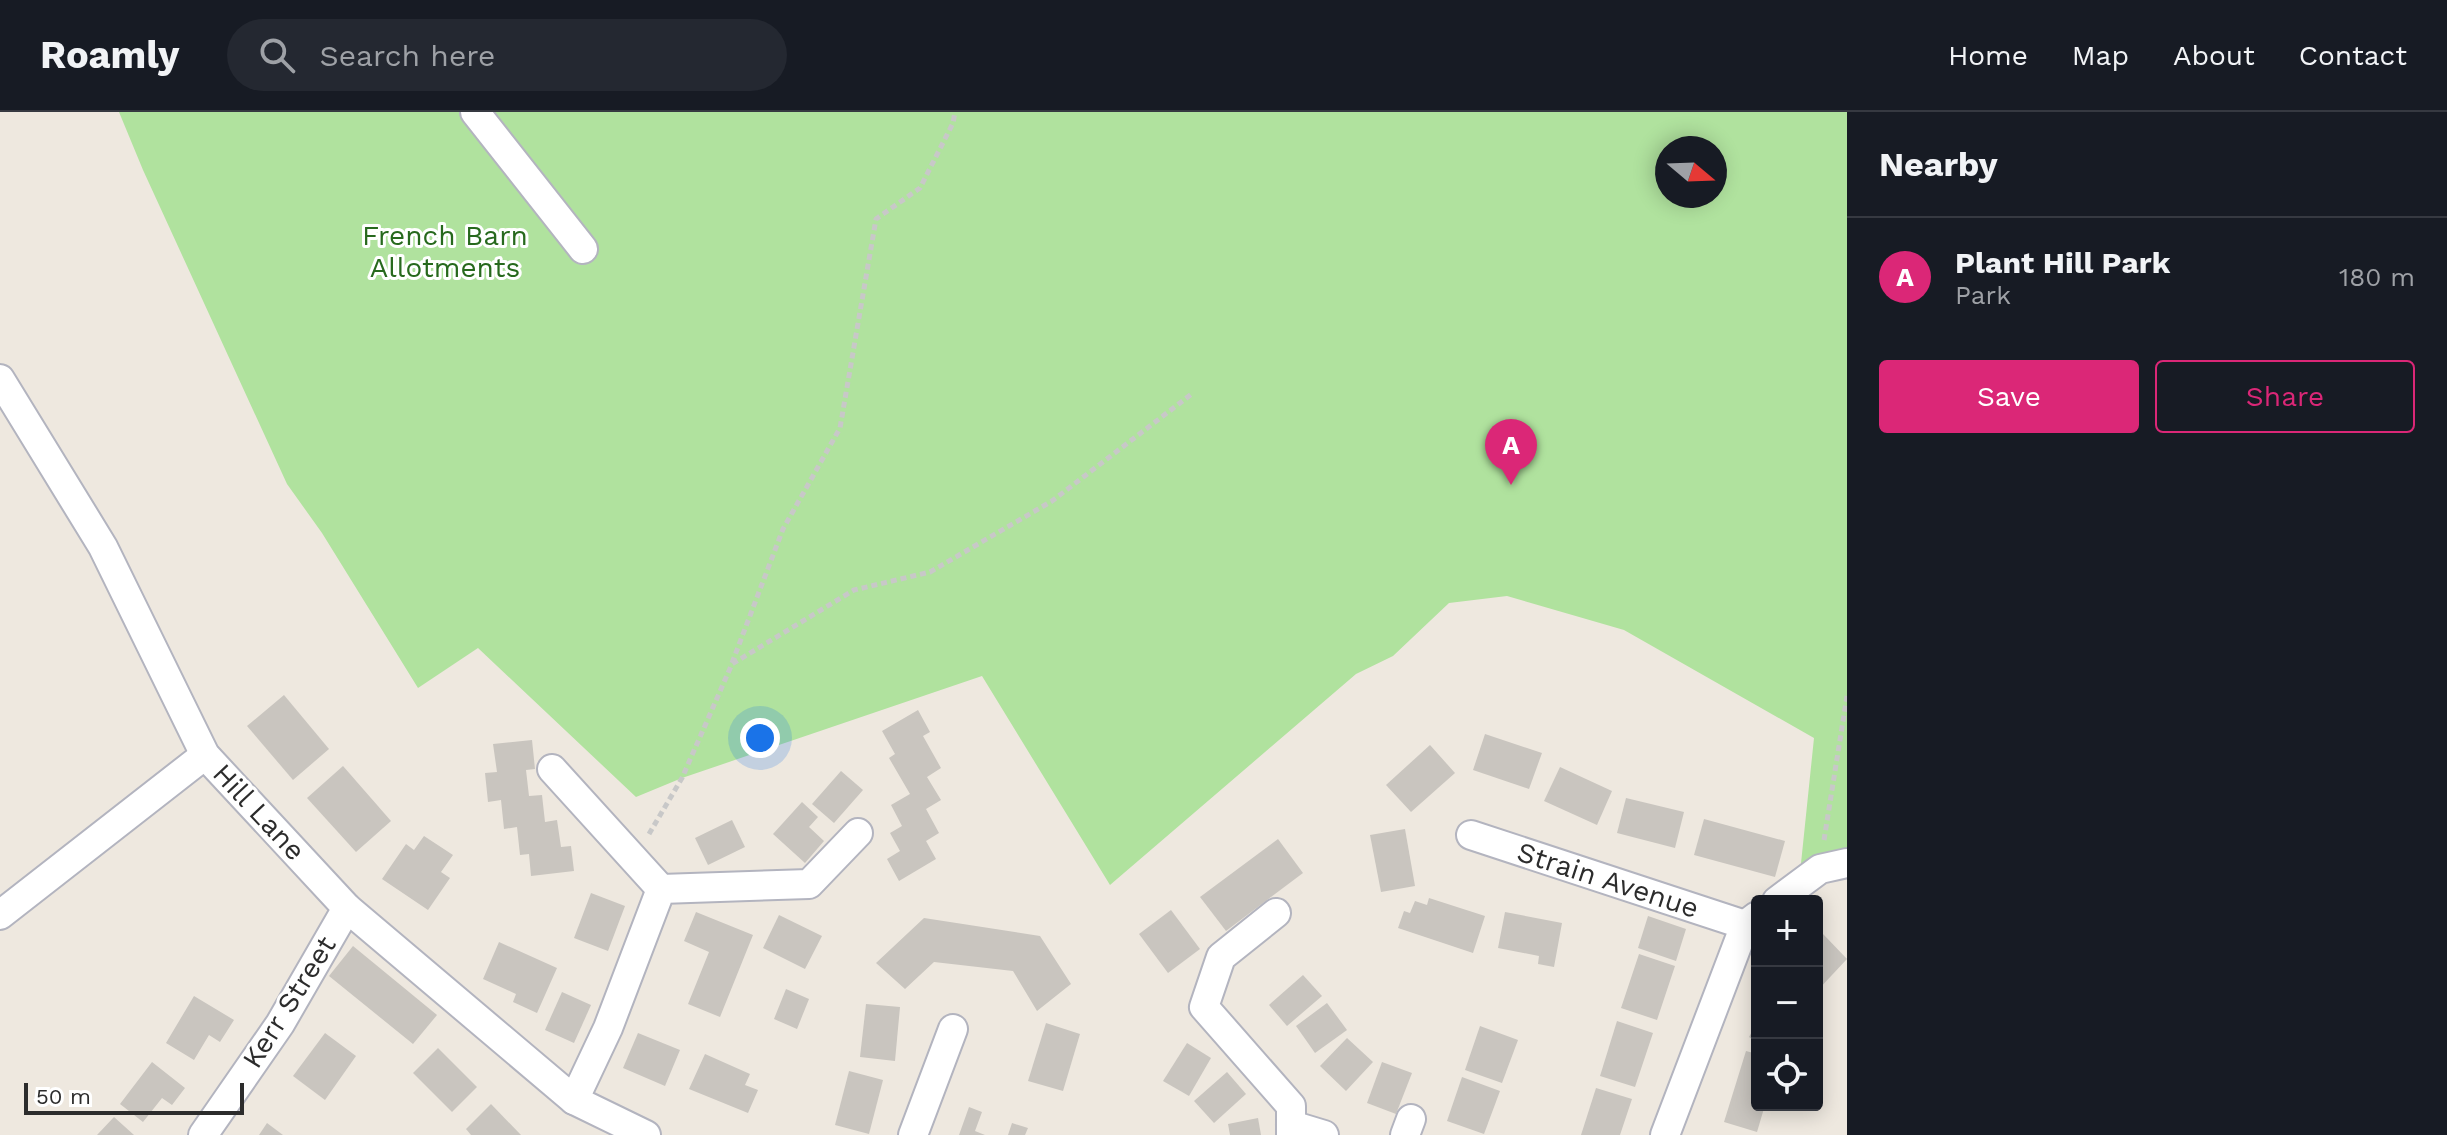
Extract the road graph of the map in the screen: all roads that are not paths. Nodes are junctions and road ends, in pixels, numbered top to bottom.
1 (475, 112) edge
2 (583, 249) dead end
3 (0, 379) edge
4 (205, 755) junction
5 (552, 769) dead end
6 (858, 833) dead end
7 (1471, 835) dead end
8 (1833, 866) edge
9 (661, 889) junction
10 (1787, 895) edge
11 (347, 908) junction
12 (1276, 913) dead end
13 (0, 915) edge
14 (1751, 920) edge
15 (953, 1029) dead end
16 (574, 1100) junction
17 (1291, 1130) edge
18 (203, 1135) edge
19 (646, 1135) edge
20 (913, 1135) edge
21 (1324, 1135) edge
22 (1665, 1135) edge

1 - 2 street
3 - 4 street, Hill Lane
4 - 11 street, Hill Lane
4 - 13 street
5 - 9 street
6 - 9 street
7 - 14 street, Strain Avenue
8 - 10 street
9 - 16 street
11 - 16 street, Hill Lane
11 - 18 street, Kerr Street
12 - 17 street
14 - 22 street
15 - 20 street
16 - 19 street, Hill Lane
17 - 21 street

